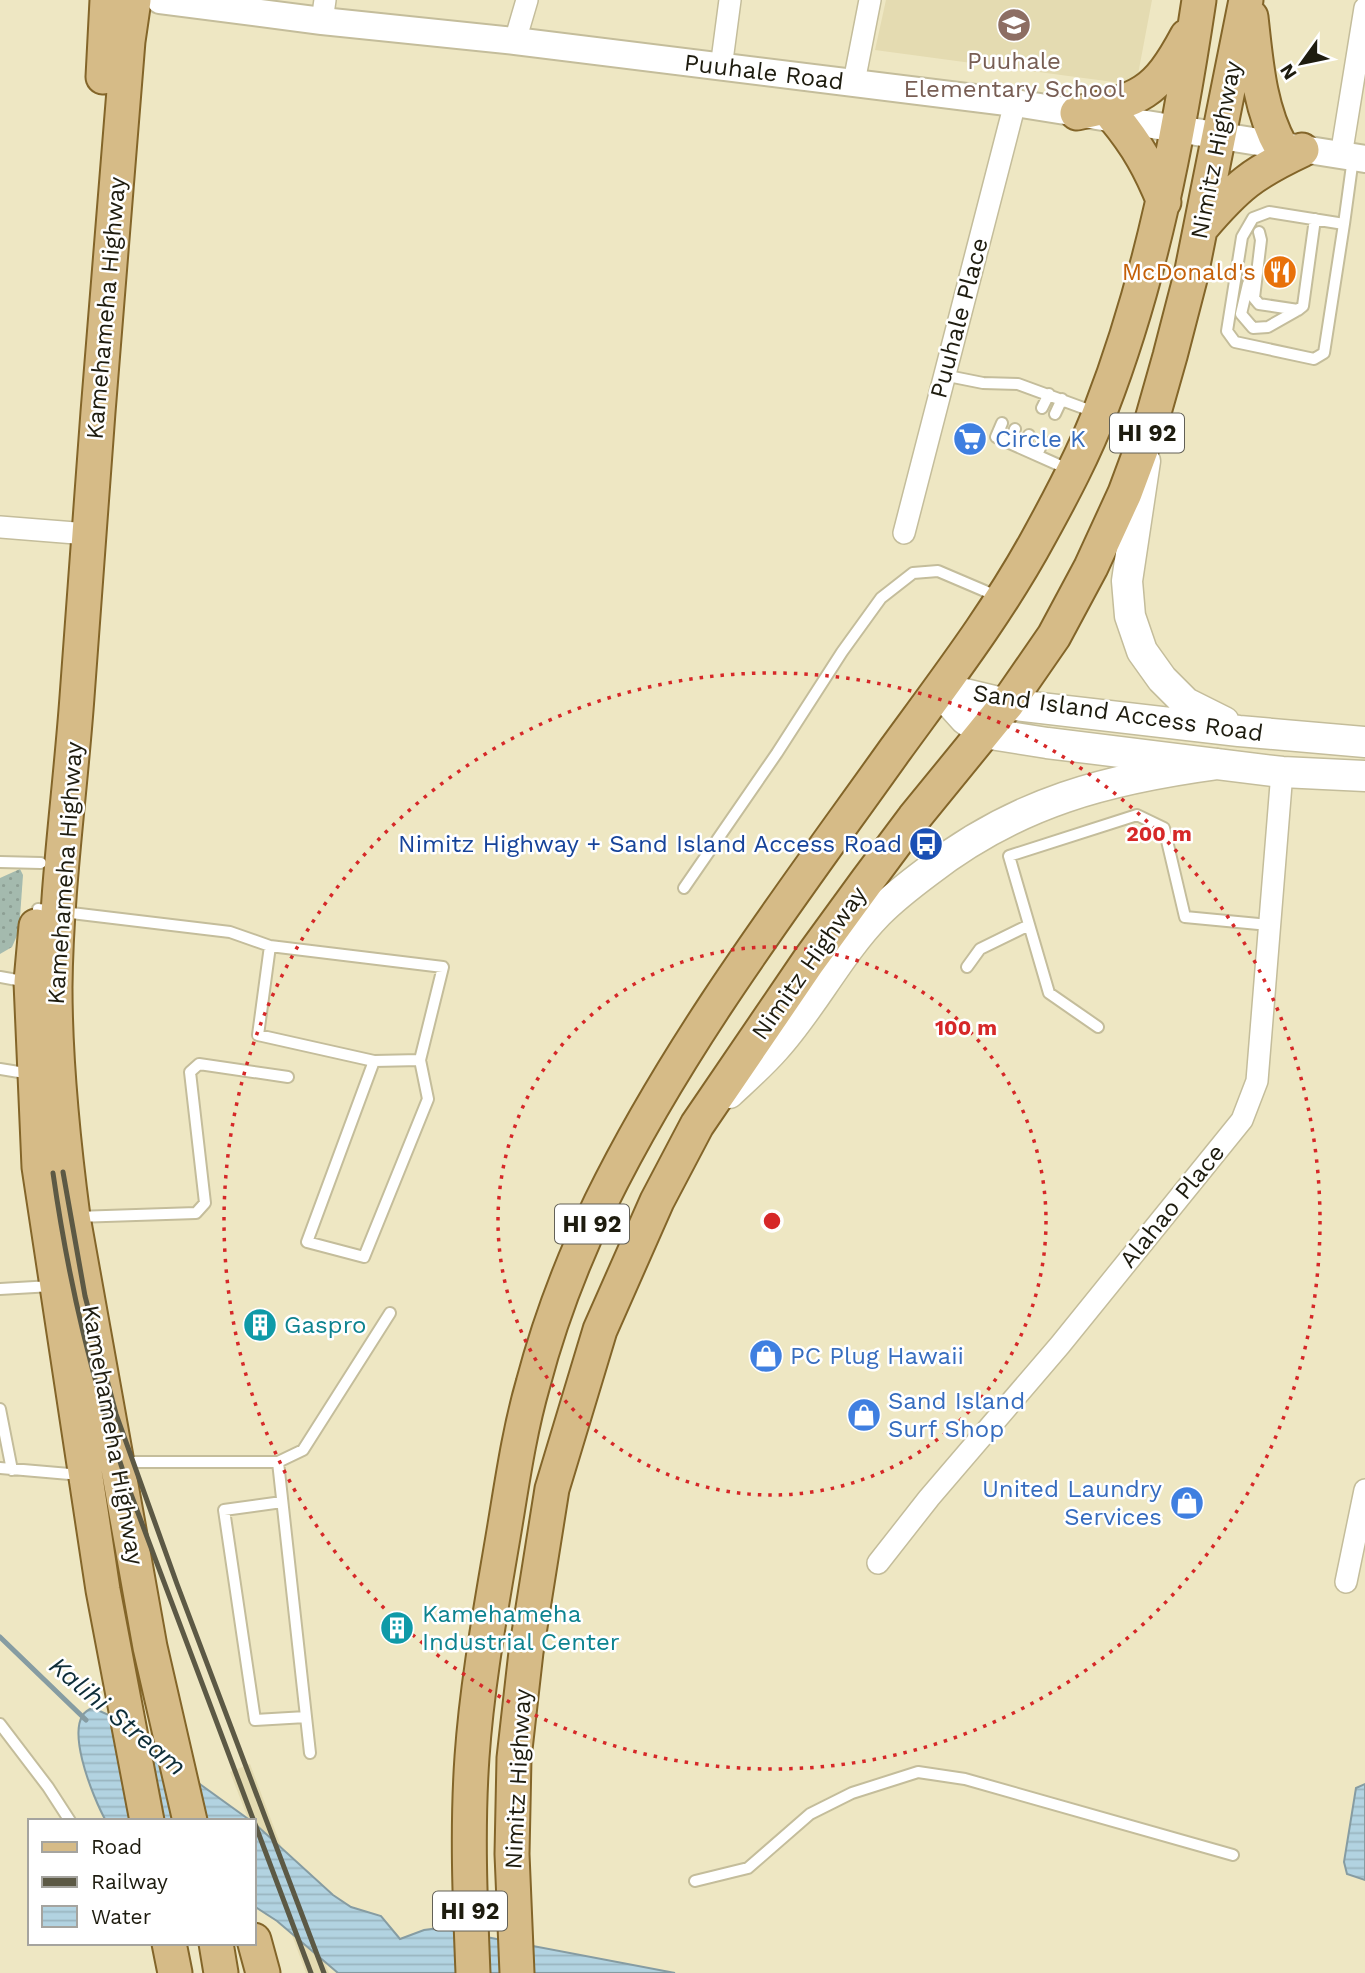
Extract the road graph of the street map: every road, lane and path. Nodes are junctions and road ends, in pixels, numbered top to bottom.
1 (107, 0) edge
2 (134, 0) edge
3 (160, 0) edge
4 (527, 0) edge
5 (730, 0) edge
6 (870, 0) edge
7 (1247, 0) edge
8 (1365, 8) edge
9 (1197, 9) edge
10 (324, 10) edge
11 (515, 41) junction
12 (721, 68) junction
13 (854, 82) junction
14 (1015, 103) junction
15 (1077, 113) junction
16 (1114, 117) junction
17 (1178, 129) junction
18 (1218, 137) junction
19 (1291, 149) junction
20 (1353, 158) edge
21 (1164, 202) junction
22 (1269, 212) junction
23 (1315, 219) junction
24 (1344, 224) junction
25 (1200, 229) junction
26 (1259, 232) junction
27 (1298, 310) junction
28 (943, 375) junction
29 (1033, 388) junction
30 (1049, 394) junction
31 (1062, 399) junction
32 (1028, 401) dead end
33 (1042, 408) dead end
34 (1055, 414) dead end
35 (1100, 414) junction
36 (1002, 423) dead end
37 (1150, 423) junction
38 (1015, 429) dead end
39 (1029, 435) dead end
40 (1043, 442) dead end
41 (1010, 443) junction
42 (1023, 449) junction
43 (1037, 455) junction
44 (1072, 471) junction
45 (0, 527) edge
46 (904, 533) dead end
47 (78, 534) junction
48 (1002, 598) junction
49 (940, 688) junction
50 (1007, 704) junction
51 (1240, 731) junction
52 (984, 733) junction
53 (1365, 742) edge
54 (1218, 764) junction
55 (1282, 772) junction
56 (1365, 776) edge
57 (0, 862) edge
58 (41, 863) junction
59 (684, 888) dead end
60 (48, 910) junction
61 (1029, 925) junction
62 (1269, 925) junction
63 (270, 946) junction
64 (967, 967) dead end
65 (16, 980) edge
66 (1098, 1027) dead end
67 (420, 1060) junction
68 (374, 1061) junction
69 (0, 1069) edge
70 (34, 1074) junction
71 (288, 1077) dead end
72 (696, 1125) junction
73 (74, 1217) junction
74 (58, 1286) junction
75 (0, 1289) edge
76 (390, 1313) dead end
77 (0, 1409) edge
78 (278, 1462) junction
79 (0, 1468) edge
80 (101, 1469) junction
81 (12, 1470) junction
82 (1365, 1490) edge
83 (282, 1502) junction
84 (878, 1563) dead end
85 (1346, 1582) dead end
86 (306, 1717) junction
87 (0, 1724) edge
88 (178, 1750) junction
89 (310, 1753) dead end
90 (70, 1819) edge
91 (147, 1819) edge
92 (190, 1819) edge
93 (211, 1819) edge
94 (1233, 1855) dead end
95 (695, 1881) dead end
96 (168, 1945) edge
97 (168, 1945) edge
98 (216, 1945) edge
99 (255, 1945) edge
100 (167, 1973) edge
101 (174, 1973) edge
102 (220, 1973) edge
103 (263, 1973) edge
104 (472, 1973) edge
105 (517, 1973) edge

1 - 47 main road, Kamehameha Highway
2 - 47 main road, Kamehameha Highway
3 - 10 street, Puuhale Road
4 - 11 street
5 - 12 street
6 - 13 street
7 - 18 main road, Nimitz Highway / HI 92
7 - 19 main road
8 - 20 street
9 - 15 main road
9 - 17 main road, Nimitz Highway / HI 92
10 - 11 street, Puuhale Road
11 - 12 street, Puuhale Road
12 - 13 street, Puuhale Road
13 - 14 street, Puuhale Road
14 - 15 street, Puuhale Road
14 - 28 street, Puuhale Place
15 - 16 street, Puuhale Road
16 - 17 street, Puuhale Road
16 - 21 main road
17 - 18 street, Puuhale Road
17 - 21 main road, Nimitz Highway / HI 92
18 - 19 street, Puuhale Road
18 - 25 main road, Nimitz Highway / HI 92
19 - 20 street, Puuhale Road
19 - 25 main road
20 - 24 lane
21 - 35 main road, Nimitz Highway / HI 92
22 - 23 lane
22 - 24 lane
22 - 26 lane
23 - 24 lane
23 - 27 lane
25 - 37 main road, Nimitz Highway / HI 92
26 - 27 lane
26 - 27 lane
28 - 29 lane
28 - 46 street, Puuhale Place
29 - 30 lane
29 - 32 lane
30 - 31 lane
30 - 33 lane
31 - 34 lane
31 - 35 lane
35 - 44 main road, Nimitz Highway / HI 92
36 - 41 lane
37 - 50 main road, Nimitz Highway / HI 92
37 - 51 main road
38 - 41 lane
39 - 42 lane
40 - 43 lane
41 - 42 lane
42 - 43 lane
43 - 44 lane
44 - 48 main road, Nimitz Highway / HI 92
45 - 47 street
47 - 58 main road, Kamehameha Highway
47 - 60 main road, Kamehameha Highway
48 - 49 main road, Nimitz Highway / HI 92
48 - 59 lane
49 - 50 main road, Sand Island Access Road
49 - 52 main road, Sand Island Access Road
49 - 104 main road, Nimitz Highway / HI 92
50 - 51 main road, Sand Island Access Road
50 - 52 main road, Nimitz Highway / HI 92
51 - 53 main road, Sand Island Access Road
52 - 54 main road, Sand Island Access Road
52 - 72 main road, Nimitz Highway / HI 92
54 - 55 main road, Sand Island Access Road
54 - 72 main road
55 - 56 main road, Sand Island Access Road
55 - 62 street, Alahao Place
57 - 58 lane
58 - 60 main road, Kamehameha Highway
60 - 63 lane
60 - 65 main road, Kamehameha Highway
60 - 73 main road, Kamehameha Highway
61 - 62 lane
61 - 64 lane
61 - 66 lane
62 - 84 street, Alahao Place
63 - 67 lane
63 - 68 lane
65 - 70 main road, Kamehameha Highway
67 - 68 lane
67 - 68 lane
69 - 70 lane
70 - 74 main road, Kamehameha Highway
71 - 73 lane
72 - 105 main road, Nimitz Highway / HI 92
73 - 80 main road, Kamehameha Highway
74 - 75 lane
74 - 80 main road, Kamehameha Highway
76 - 78 lane
77 - 81 lane
78 - 80 lane
78 - 83 lane
79 - 81 lane
80 - 81 lane
80 - 88 main road, Kamehameha Highway
80 - 91 main road, Kamehameha Highway
82 - 85 street
83 - 86 lane
83 - 86 lane
86 - 89 lane
87 - 90 lane
88 - 92 main road
88 - 93 main road
94 - 95 lane
96 - 100 main road
97 - 101 main road
98 - 102 main road
99 - 103 main road

